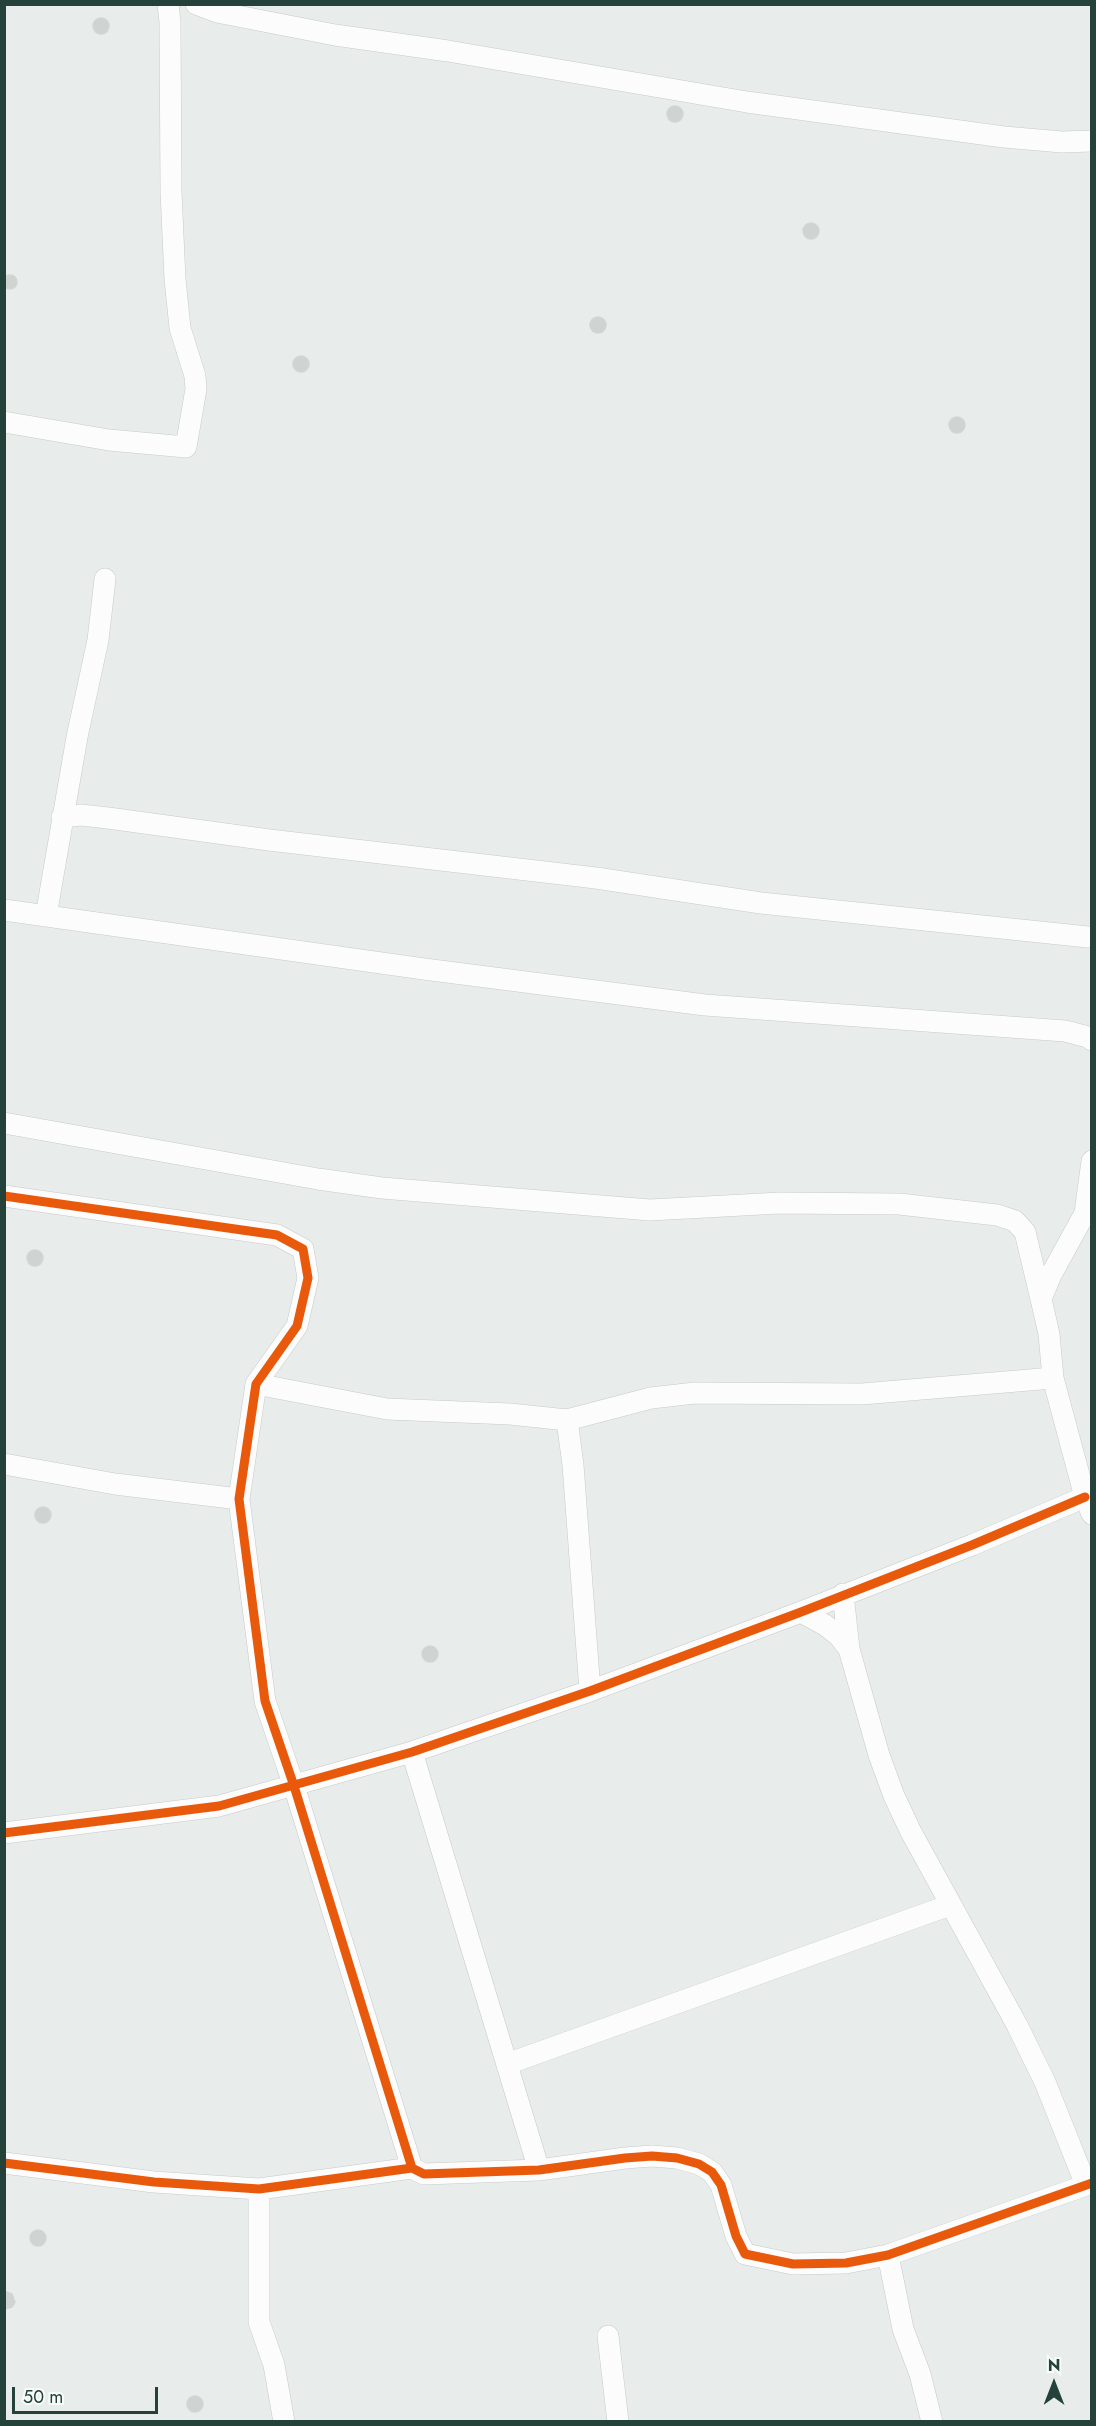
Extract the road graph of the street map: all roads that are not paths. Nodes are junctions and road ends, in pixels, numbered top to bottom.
1 (168, 4) edge
2 (196, 4) edge
3 (1092, 141) edge
4 (4, 422) edge
5 (105, 579) dead end
6 (62, 817) junction
7 (4, 910) edge
8 (46, 916) junction
9 (1088, 937) dead end
10 (1092, 1040) edge
11 (4, 1123) edge
12 (1092, 1161) edge
13 (4, 1196) edge
14 (1041, 1299) junction
15 (1053, 1378) junction
16 (256, 1384) junction
17 (567, 1420) junction
18 (4, 1464) edge
19 (239, 1498) junction
20 (1088, 1506) edge
21 (843, 1594) junction
22 (801, 1612) junction
23 (849, 1649) junction
24 (590, 1690) junction
25 (412, 1752) junction
26 (294, 1786) junction
27 (4, 1833) edge
28 (950, 1905) junction
29 (507, 2064) junction
30 (4, 2163) edge
31 (412, 2168) junction
32 (540, 2170) junction
33 (1089, 2184) edge
34 (260, 2189) junction
35 (888, 2255) junction
36 (608, 2336) dead end
37 (284, 2421) edge
38 (618, 2421) edge
39 (932, 2421) edge

1 - 4 street
2 - 3 street
5 - 6 street
6 - 8 street
6 - 9 street
7 - 8 street
8 - 10 street
11 - 14 street
12 - 14 street
13 - 16 street
14 - 15 street
15 - 17 street
15 - 20 street
16 - 17 street
16 - 19 street
17 - 24 street
18 - 19 street
19 - 26 street
20 - 21 street
21 - 22 street
21 - 23 street
22 - 23 street
22 - 24 street
23 - 28 street
24 - 25 street
25 - 26 street
25 - 29 street
26 - 27 street
26 - 31 street
28 - 29 street
28 - 33 street
29 - 32 street
30 - 34 street
31 - 32 street
31 - 34 street
32 - 35 street
33 - 35 street
34 - 37 street
35 - 39 street
36 - 38 street

